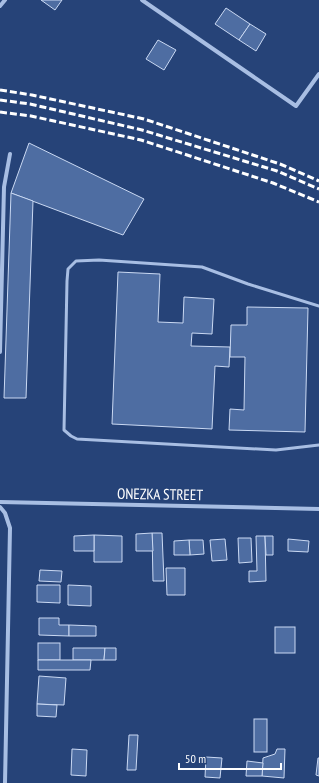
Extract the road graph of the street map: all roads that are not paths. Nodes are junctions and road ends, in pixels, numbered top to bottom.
1 (4, 0) edge
2 (142, 0) edge
3 (0, 6) edge
4 (319, 74) edge
5 (10, 154) dead end
6 (319, 306) edge
7 (0, 352) edge
8 (319, 445) edge
9 (0, 502) edge
10 (0, 507) edge
11 (319, 508) edge
12 (5, 783) edge

1 - 3 street
2 - 4 street
5 - 7 street
6 - 8 lane
9 - 11 street, ONEZKA STREET
10 - 12 street

